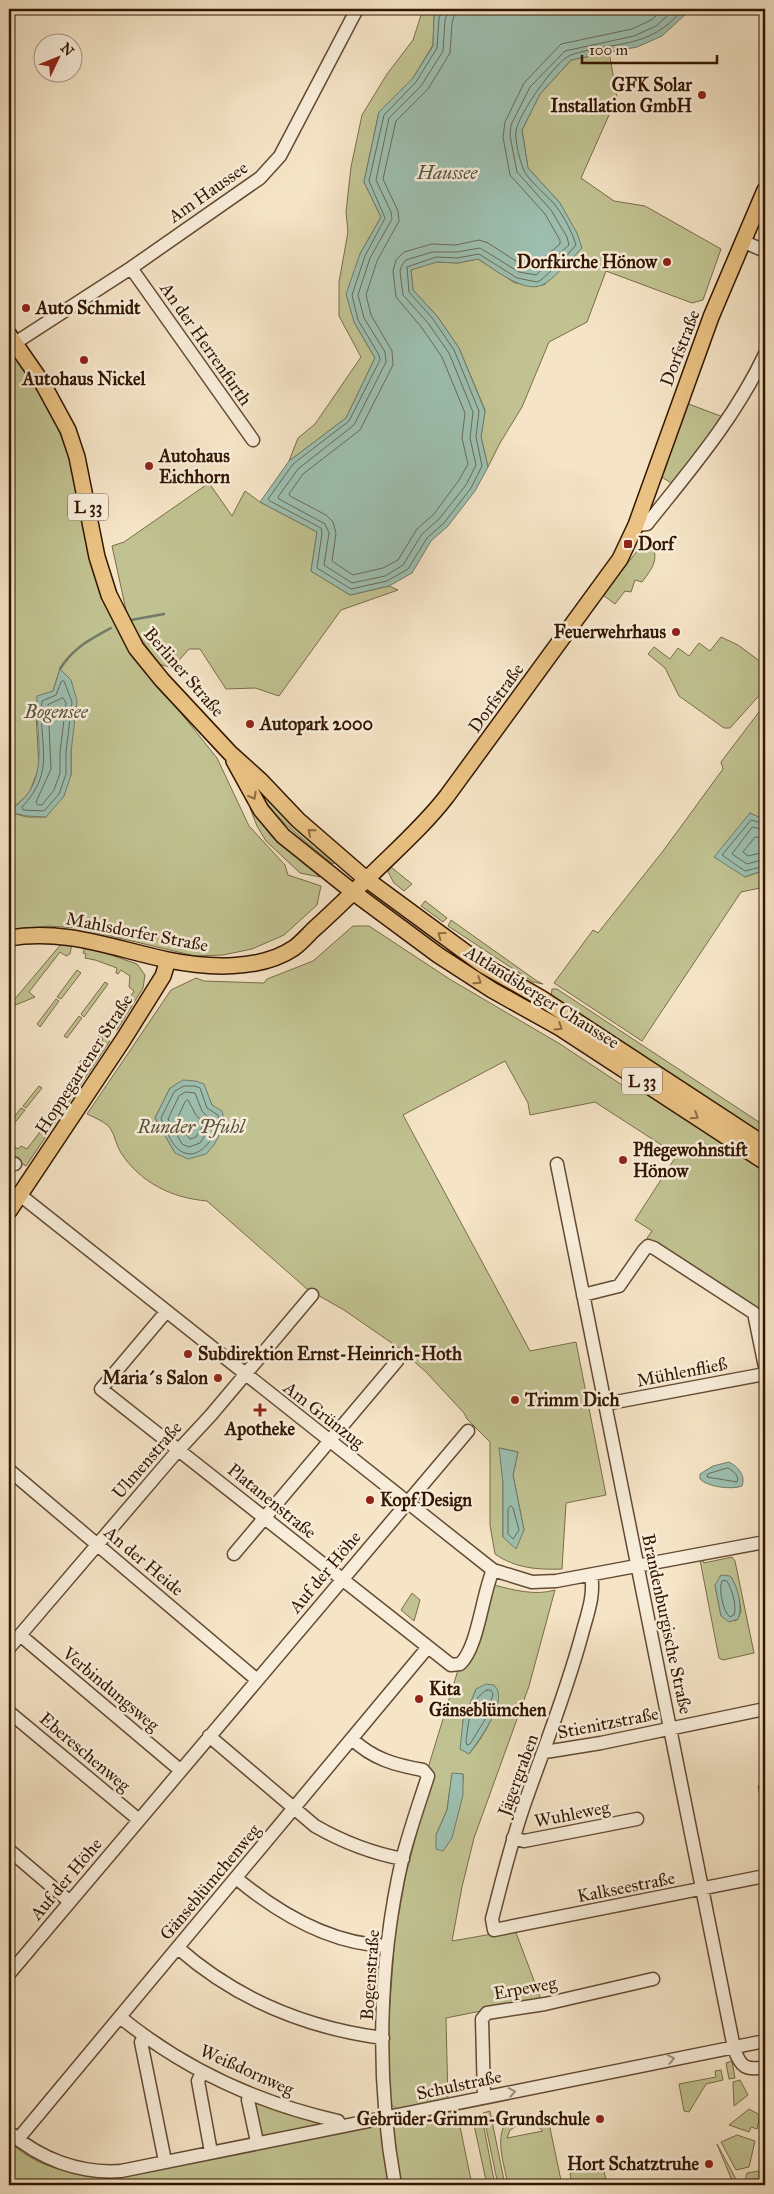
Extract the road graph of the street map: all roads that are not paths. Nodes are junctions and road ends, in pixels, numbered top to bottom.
1 (358, 9) edge
2 (765, 190) edge
3 (742, 242) junction
4 (765, 252) edge
5 (131, 268) junction
6 (12, 339) edge
7 (765, 354) edge
8 (252, 440) dead end
9 (636, 525) junction
10 (230, 753) junction
11 (366, 879) junction
12 (353, 892) junction
13 (9, 938) edge
14 (168, 960) junction
15 (765, 1145) edge
16 (765, 1162) edge
17 (557, 1164) dead end
18 (20, 1195) junction
19 (9, 1212) edge
20 (312, 1295) dead end
21 (583, 1295) junction
22 (166, 1312) junction
23 (397, 1361) dead end
24 (765, 1367) edge
25 (765, 1374) edge
26 (246, 1375) junction
27 (605, 1404) junction
28 (468, 1431) dead end
29 (329, 1441) junction
30 (180, 1450) junction
31 (9, 1470) edge
32 (406, 1502) junction
33 (265, 1518) junction
34 (765, 1542) edge
35 (97, 1545) junction
36 (234, 1554) dead end
37 (637, 1566) junction
38 (494, 1570) junction
39 (591, 1575) junction
40 (342, 1579) junction
41 (20, 1635) junction
42 (425, 1644) junction
43 (9, 1648) edge
44 (256, 1679) junction
45 (765, 1709) edge
46 (9, 1712) edge
47 (670, 1729) junction
48 (208, 1736) junction
49 (352, 1739) junction
50 (545, 1752) junction
51 (180, 1770) junction
52 (294, 1810) junction
53 (637, 1819) dead end
54 (139, 1820) junction
55 (513, 1838) junction
56 (9, 1850) edge
57 (403, 1859) junction
58 (765, 1876) edge
59 (236, 1878) junction
60 (701, 1889) junction
61 (70, 1902) junction
62 (494, 1930) joint
63 (387, 1946) junction
64 (178, 1948) junction
65 (9, 1974) edge
66 (653, 1979) dead end
67 (120, 2017) junction
68 (144, 2036) junction
69 (383, 2038) junction
70 (765, 2041) edge
71 (734, 2048) junction
72 (765, 2067) edge
73 (202, 2072) junction
74 (250, 2095) junction
75 (484, 2097) junction
76 (385, 2118) junction
77 (340, 2126) junction
78 (13, 2136) edge
79 (257, 2142) junction
80 (211, 2152) junction
81 (165, 2161) junction
82 (394, 2185) edge

1 - 5 street, Am Haussee
2 - 3 main road, Dorfstraße
3 - 4 street
3 - 9 main road, Dorfstraße
5 - 6 street, Am Haussee
5 - 8 street, An der Herrenfurth
6 - 10 main road, Berliner Straße / L 33
7 - 9 street
9 - 11 main road, Dorfstraße
11 -> 10 main road, Berliner Straße / L 33
10 -> 12 main road, Berliner Straße / L 33
11 - 12 main road, Dorfstraße
15 -> 11 main road, Altlandsberger Chaussee / L 33
12 - 14 main road, Mahlsdorfer Straße
12 -> 16 main road, Altlandsberger Chaussee / L 33
13 - 14 main road, Mahlsdorfer Straße
14 - 18 main road, Hoppegartener Straße
17 - 21 street, Brandenburgische Straße
18 - 19 main road, Hoppegartener Straße
18 - 22 street, Am Grünzug
20 - 26 street, Ulmenstraße
21 - 24 street
21 - 27 street, Brandenburgische Straße
22 - 26 street, Am Grünzug
22 - 30 street, Platanenstraße
23 - 29 street
25 - 27 street, Mühlenfließ
26 - 29 street, Am Grünzug
26 - 30 street, Ulmenstraße
27 - 37 street, Brandenburgische Straße
28 - 32 street, Auf der Höhe
29 - 32 street, Am Grünzug
29 - 33 street
30 - 33 street, Platanenstraße
30 - 35 street, Ulmenstraße
31 - 35 street, An der Heide
32 - 38 street, Am Grünzug
32 - 40 street, Auf der Höhe
33 - 36 street
33 - 40 street, Platanenstraße
34 - 37 street, Am Grünzug
35 - 41 street, Ulmenstraße
35 - 44 street, An der Heide
37 - 39 street, Am Grünzug
37 - 47 street, Brandenburgische Straße
38 - 39 street, Am Grünzug
38 - 42 street, Platanenstraße
39 - 50 street, Jägergraben
40 - 42 street, Platanenstraße
40 - 44 street, Auf der Höhe
41 - 43 street, Ulmenstraße
41 - 51 street, Verbindungsweg
42 - 49 street, Gänseblümchenweg
44 - 48 street, Auf der Höhe
45 - 47 street, Stienitzstraße
46 - 54 street, Ebereschenweg
47 - 50 street, Stienitzstraße
47 - 60 street, Brandenburgische Straße
48 - 51 street, Auf der Höhe
48 - 52 street
49 - 52 street, Gänseblümchenweg
49 - 57 street, Bogenstraße
50 - 55 street, Jägergraben
51 - 54 street, Auf der Höhe
52 - 57 street
52 - 59 street, Gänseblümchenweg
53 - 55 street, Wuhleweg
54 - 61 street, Auf der Höhe
55 - 62 street, Jägergraben
56 - 61 street
57 - 63 street, Bogenstraße
58 - 60 street, Kalkseestraße
59 - 63 street
59 - 64 street, Gänseblümchenweg
60 - 62 street, Kalkseestraße
60 - 71 street, Brandenburgische Straße
61 - 65 street, Auf der Höhe
63 - 69 street, Bogenstraße
64 - 67 street, Gänseblümchenweg
64 - 69 street
66 - 75 street, Erpeweg
67 - 68 street, Weißdornweg
67 - 78 street, Gänseblümchenweg
68 - 73 street, Weißdornweg
68 - 81 street
69 - 76 street, Bogenstraße
70 - 71 street, Schulstraße
71 - 72 street, Brandenburgische Straße
75 -> 71 street, Schulstraße
73 - 74 street, Weißdornweg
73 - 80 street
74 - 77 street, Weißdornweg
74 - 79 street
75 - 76 street, Schulstraße
76 - 77 street, Schulstraße
76 - 82 street, Bogenstraße
77 - 79 street, Schulstraße
78 - 81 street, Schulstraße
79 - 80 street, Schulstraße
80 - 81 street, Schulstraße

